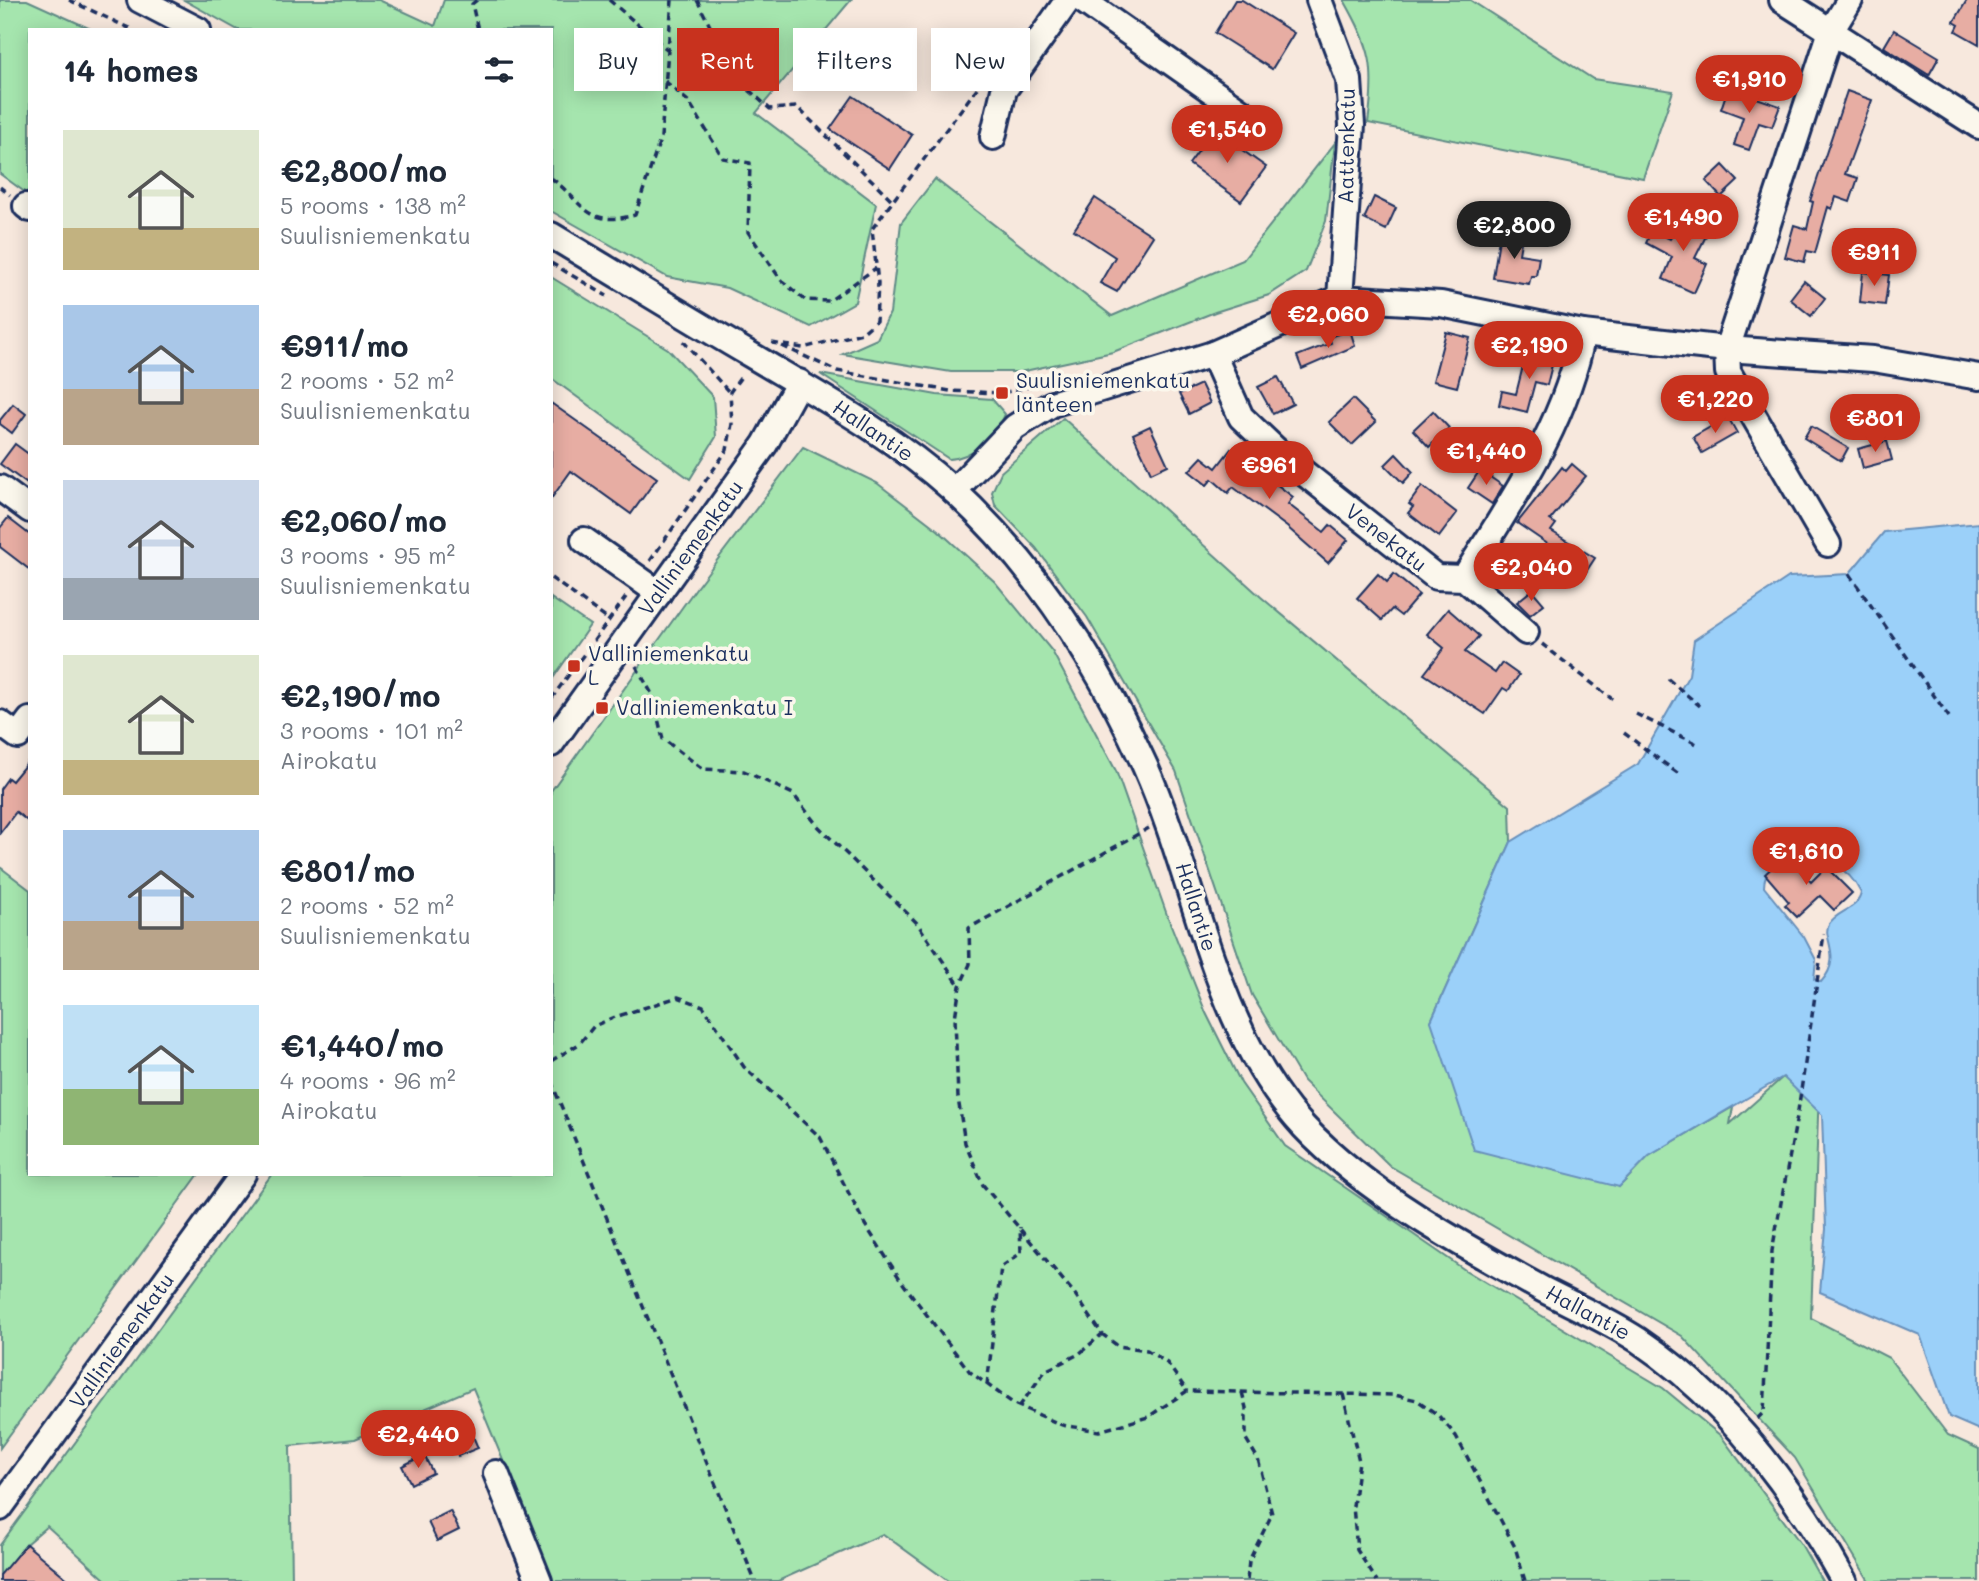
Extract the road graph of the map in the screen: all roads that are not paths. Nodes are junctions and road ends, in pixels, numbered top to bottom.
1 (140, 0) edge
2 (1068, 0) edge
3 (1082, 0) edge
4 (1319, 0) edge
5 (1782, 0) edge
6 (1850, 0) edge
7 (194, 28) edge
8 (1831, 31) junction
9 (1259, 124) dead end
10 (1979, 126) edge
11 (993, 137) dead end
12 (553, 236) edge
13 (1340, 298) junction
14 (1583, 332) junction
15 (1727, 349) junction
16 (1213, 354) junction
17 (1979, 377) edge
18 (799, 382) junction
19 (0, 488) edge
20 (954, 491) junction
21 (28, 509) edge
22 (584, 540) dead end
23 (1828, 544) dead end
24 (1464, 578) junction
25 (659, 593) junction
26 (1526, 632) road end
27 (553, 741) edge
28 (242, 1176) edge
29 (496, 1473) dead end
30 (0, 1508) edge
31 (539, 1581) edge
32 (1844, 1581) edge

1 - 7 street
2 - 11 street
3 - 9 street
4 - 13 street, Aattenkatu
5 - 8 street
6 - 8 street
8 - 10 street
8 - 15 street
12 - 18 street, Hallantie
13 - 14 street
13 - 16 street
14 - 15 street
14 - 24 street
15 - 17 street
15 - 23 street
16 - 20 street
16 - 24 street, Venekatu
18 - 20 street, Hallantie
18 - 25 street, Valliniemenkatu
19 - 21 street
20 - 32 street, Hallantie
22 - 25 street
24 - 26 street
25 - 27 street, Valliniemenkatu
28 - 30 street, Valliniemenkatu
29 - 31 street

